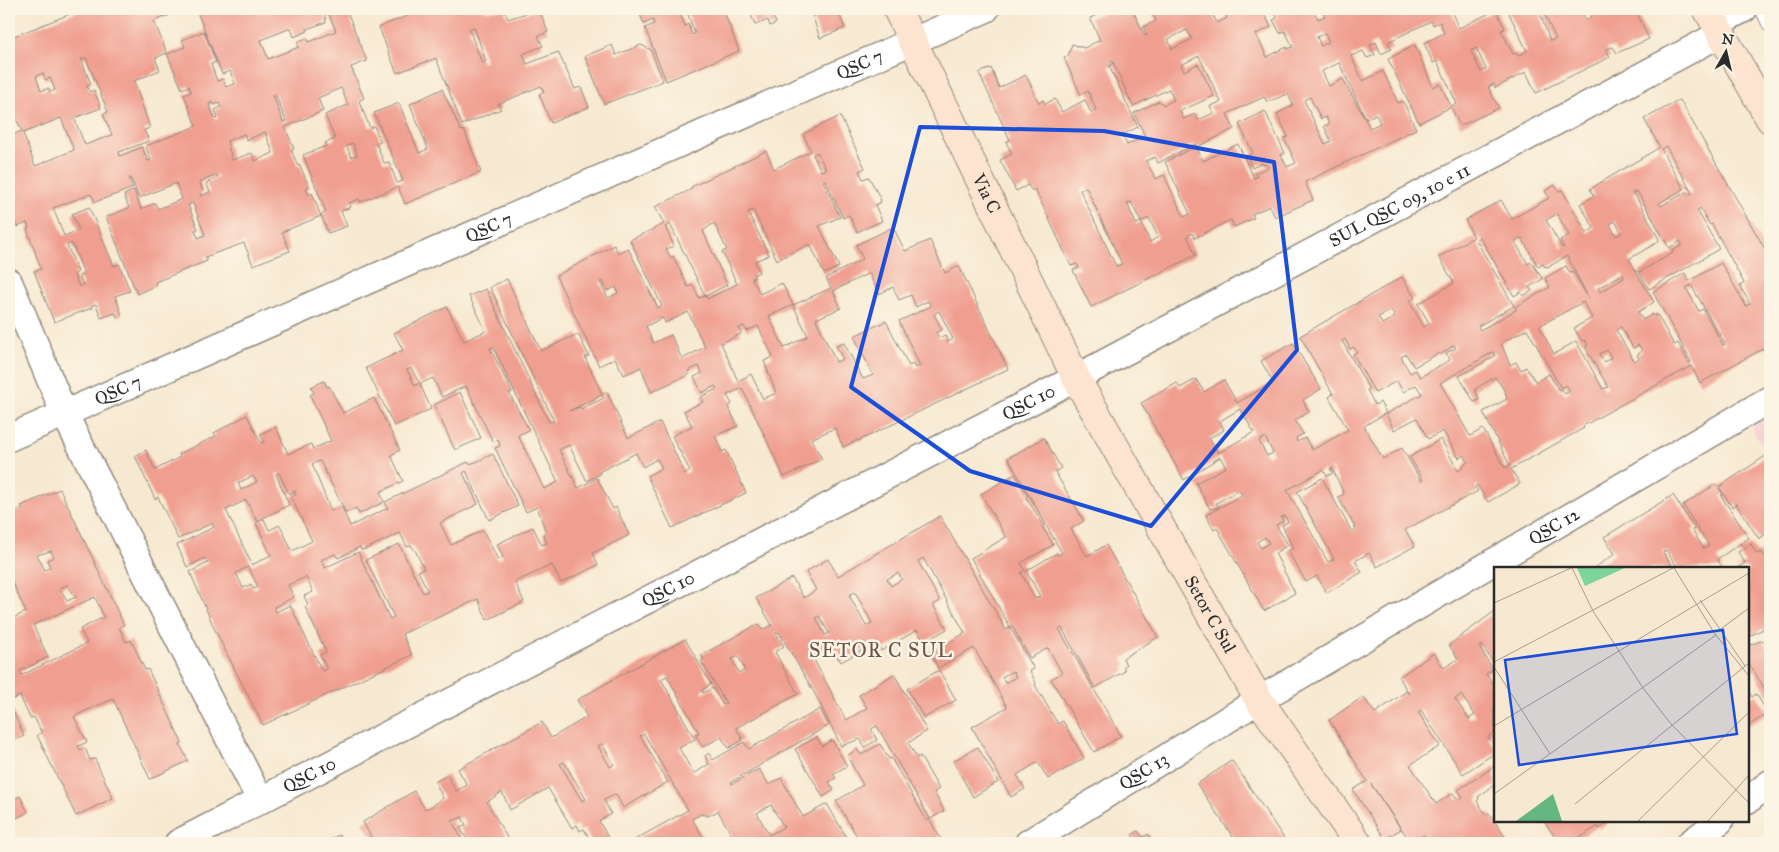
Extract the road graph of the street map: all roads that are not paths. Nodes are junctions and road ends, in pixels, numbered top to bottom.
1 (898, 9) edge
2 (986, 9) edge
3 (1744, 9) edge
4 (1762, 9) edge
5 (1714, 22) edge
6 (1770, 25) edge
7 (911, 40) junction
8 (1770, 119) edge
9 (9, 282) edge
10 (1076, 378) junction
11 (1770, 399) edge
12 (64, 413) junction
13 (9, 438) edge
14 (1259, 700) junction
15 (1770, 783) edge
16 (1749, 799) edge
17 (260, 800) junction
18 (1719, 822) edge
19 (178, 843) edge
20 (1028, 843) edge
21 (1358, 843) edge
22 (1690, 843) edge

1 - 7 street, Via C
2 - 7 street, QSC 7
3 - 5 street, SUL QSC 09, 10 e 11
4 - 6 lane
5 - 8 street
5 - 10 street, SUL QSC 09, 10 e 11
7 - 10 street, Via C
7 - 12 street, QSC 7
9 - 12 street
10 - 14 street, Setor C Sul
10 - 17 street, QSC 10
11 - 14 street, QSC 12
12 - 13 street, QSC 7
12 - 17 street
14 - 20 street, QSC 13
14 - 21 street, Setor C Sul
15 - 16 street
17 - 19 street, QSC 10
18 - 22 street

